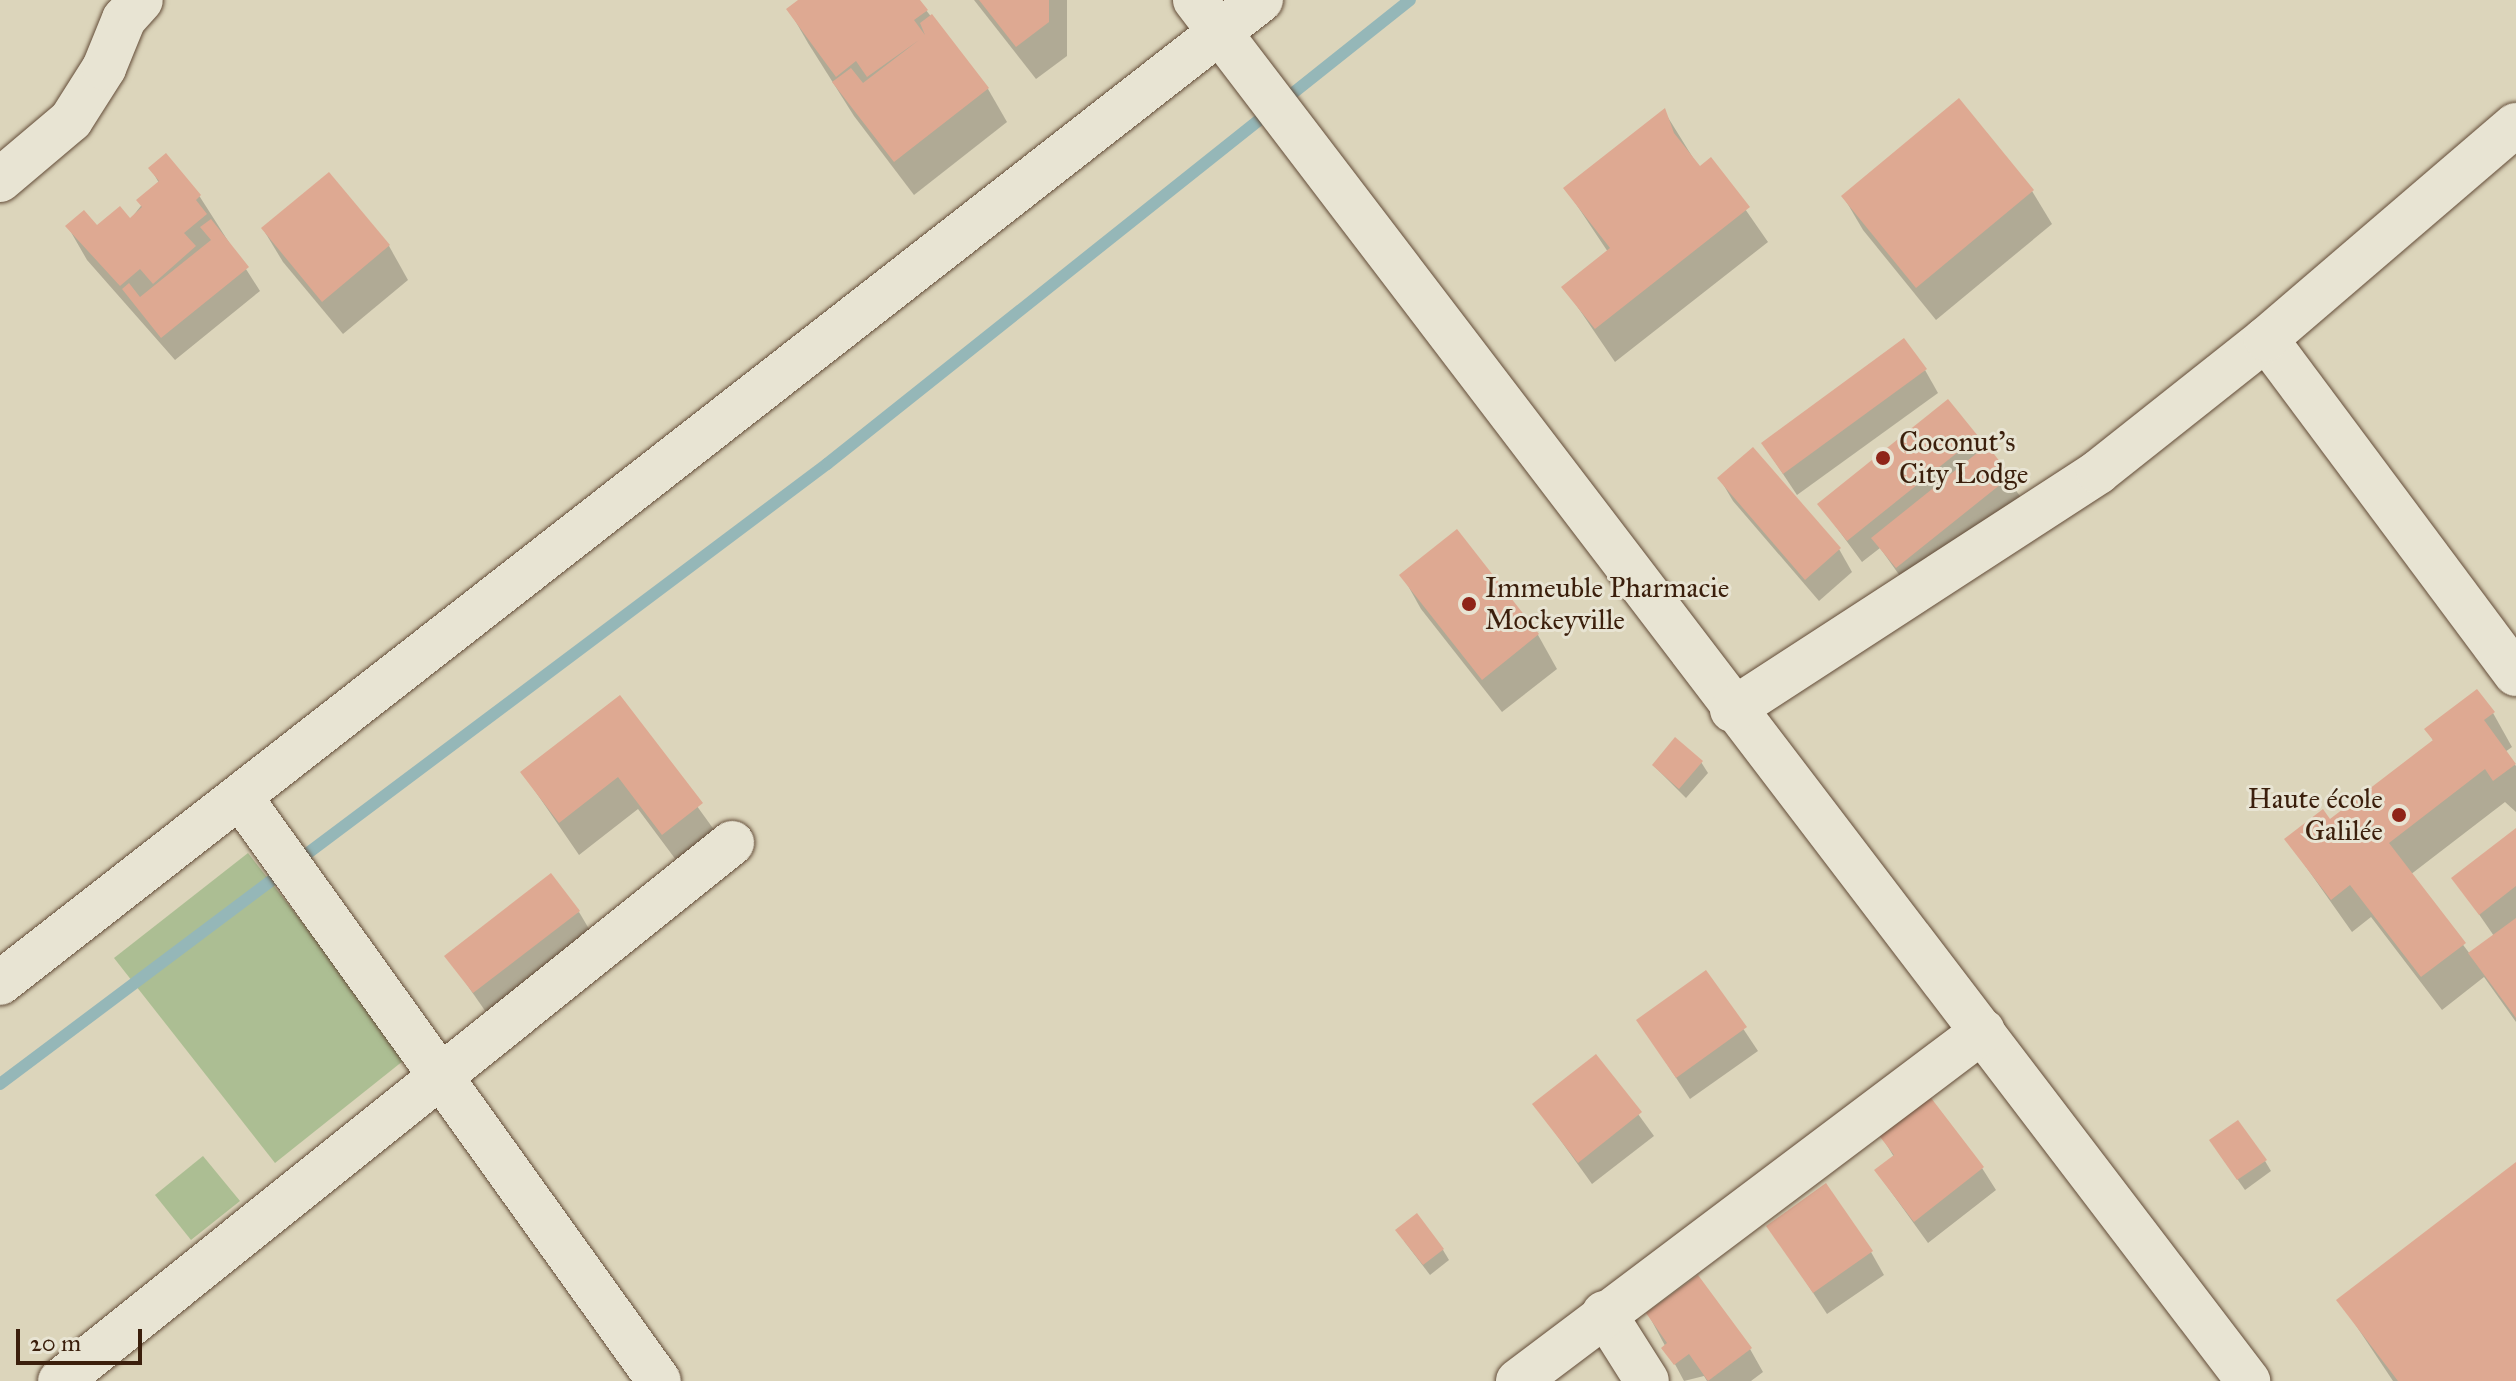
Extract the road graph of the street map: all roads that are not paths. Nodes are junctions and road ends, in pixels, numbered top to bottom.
1 (141, 0) edge
2 (1261, 0) edge
3 (1207, 16) edge
4 (2516, 125) edge
5 (0, 180) edge
6 (2266, 339) junction
7 (2516, 674) edge
8 (1732, 710) junction
9 (241, 798) junction
10 (732, 843) dead end
11 (0, 983) edge
12 (1983, 1031) junction
13 (442, 1078) junction
14 (1604, 1313) junction
15 (60, 1381) edge
16 (659, 1381) edge
17 (1518, 1381) edge
18 (1647, 1381) edge
19 (2248, 1381) edge

1 - 5 street
2 - 3 street
3 - 8 street
3 - 9 street
4 - 6 street
6 - 7 street
6 - 8 street
8 - 12 street
9 - 11 street
9 - 13 street
10 - 13 street
12 - 14 street
12 - 19 street
13 - 15 street
13 - 16 street
14 - 17 street
14 - 18 street

